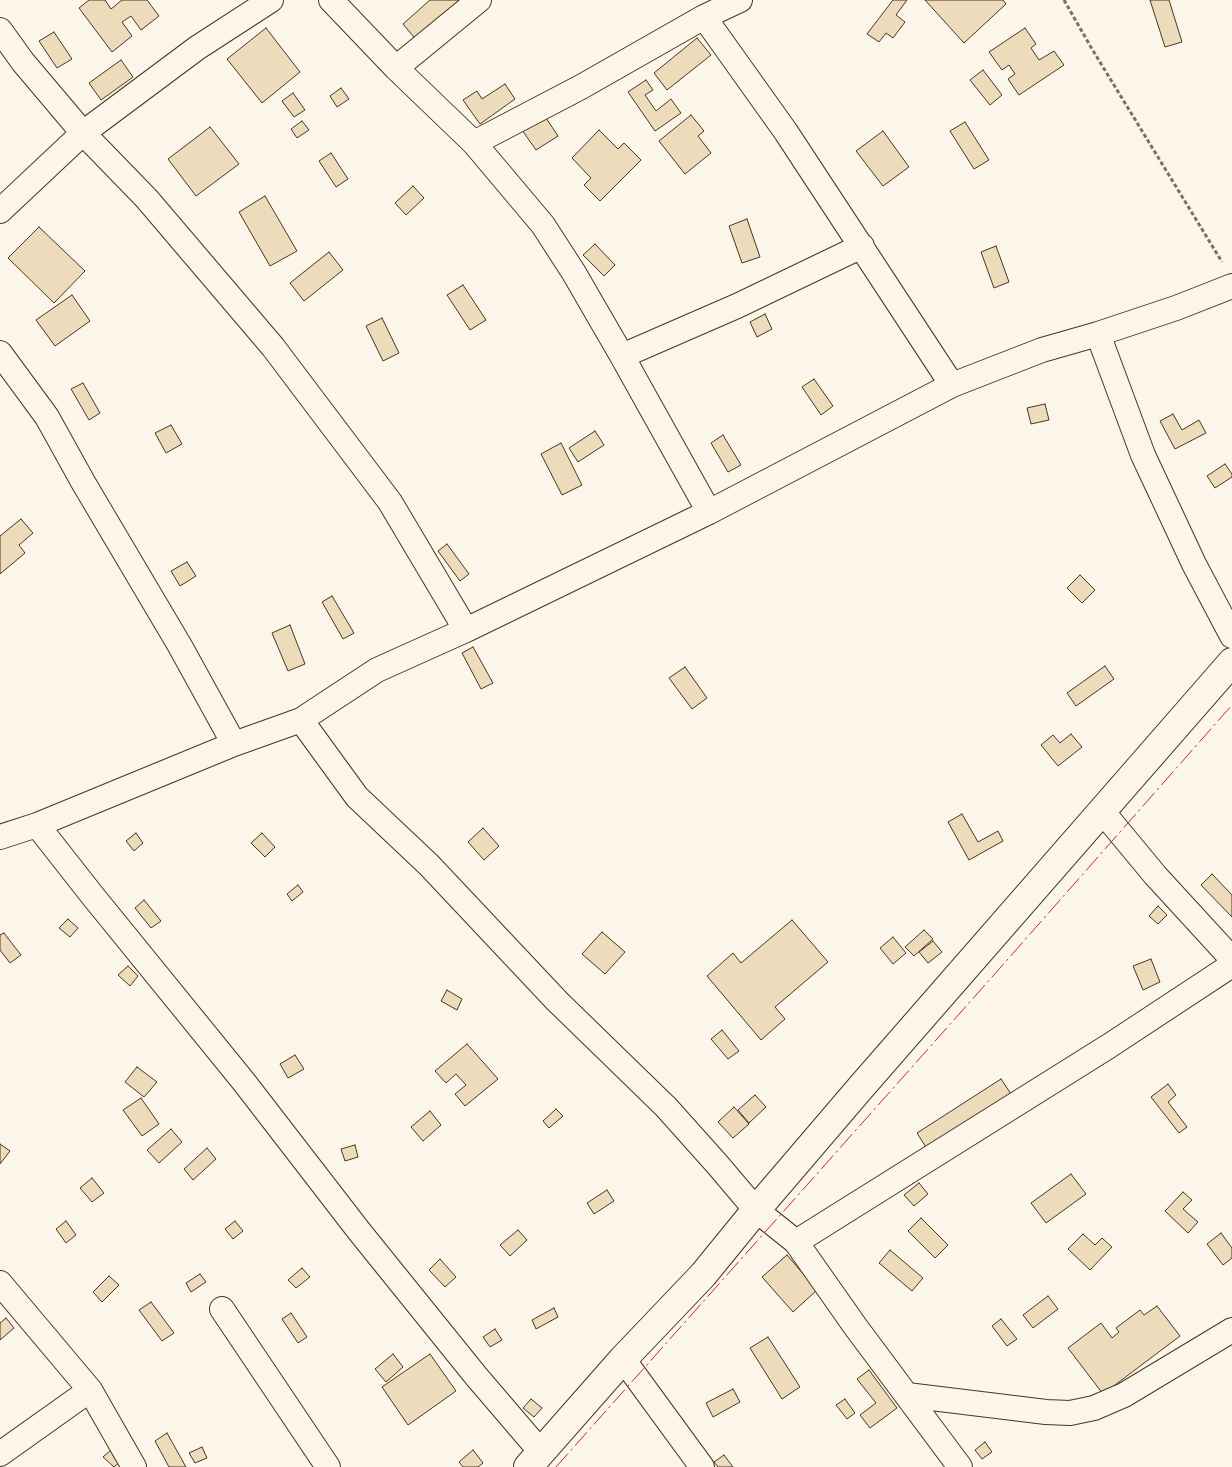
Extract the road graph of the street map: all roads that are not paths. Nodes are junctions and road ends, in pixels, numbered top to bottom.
1 (271, 0) edge
2 (331, 0) edge
3 (479, 0) edge
4 (740, 0) edge
5 (704, 17) junction
6 (0, 30) edge
7 (396, 68) junction
8 (83, 133) junction
9 (474, 143) junction
10 (0, 211) edge
11 (862, 246) junction
12 (1229, 278) edge
13 (1098, 334) junction
14 (0, 353) edge
15 (622, 356) junction
16 (952, 385) junction
17 (709, 512) junction
18 (466, 630) junction
19 (1232, 636) edge
20 (1232, 662) edge
21 (301, 720) junction
22 (234, 744) junction
23 (1102, 811) junction
24 (37, 825) junction
25 (0, 837) edge
26 (1232, 960) edge
27 (1232, 965) edge
28 (756, 1210) junction
29 (796, 1242) junction
30 (0, 1283) edge
31 (222, 1309) dead end
32 (1232, 1330) edge
33 (623, 1359) junction
34 (90, 1390) junction
35 (907, 1395) junction
36 (0, 1454) edge
37 (535, 1459) edge
38 (134, 1467) edge
39 (328, 1467) edge
40 (702, 1467) edge
41 (960, 1467) edge

1 - 8 street
2 - 7 street
3 - 7 street
4 - 5 street
5 - 9 street
5 - 11 street
6 - 8 street
7 - 9 street
8 - 10 street
8 - 18 street
9 - 15 street
11 - 15 street
11 - 16 street
12 - 13 street
13 - 16 street
13 - 19 street
14 - 22 street
15 - 17 street
16 - 17 street
17 - 18 street
18 - 21 street
20 - 23 street
21 - 22 street
21 - 28 street
22 - 24 street
23 - 26 street
23 - 28 street
24 - 25 street
24 - 37 street
27 - 29 street
28 - 29 street
28 - 33 street
29 - 35 street
30 - 34 street
31 - 39 street
32 - 35 street
33 - 37 street
33 - 40 street
34 - 36 street
34 - 38 street
35 - 41 street

